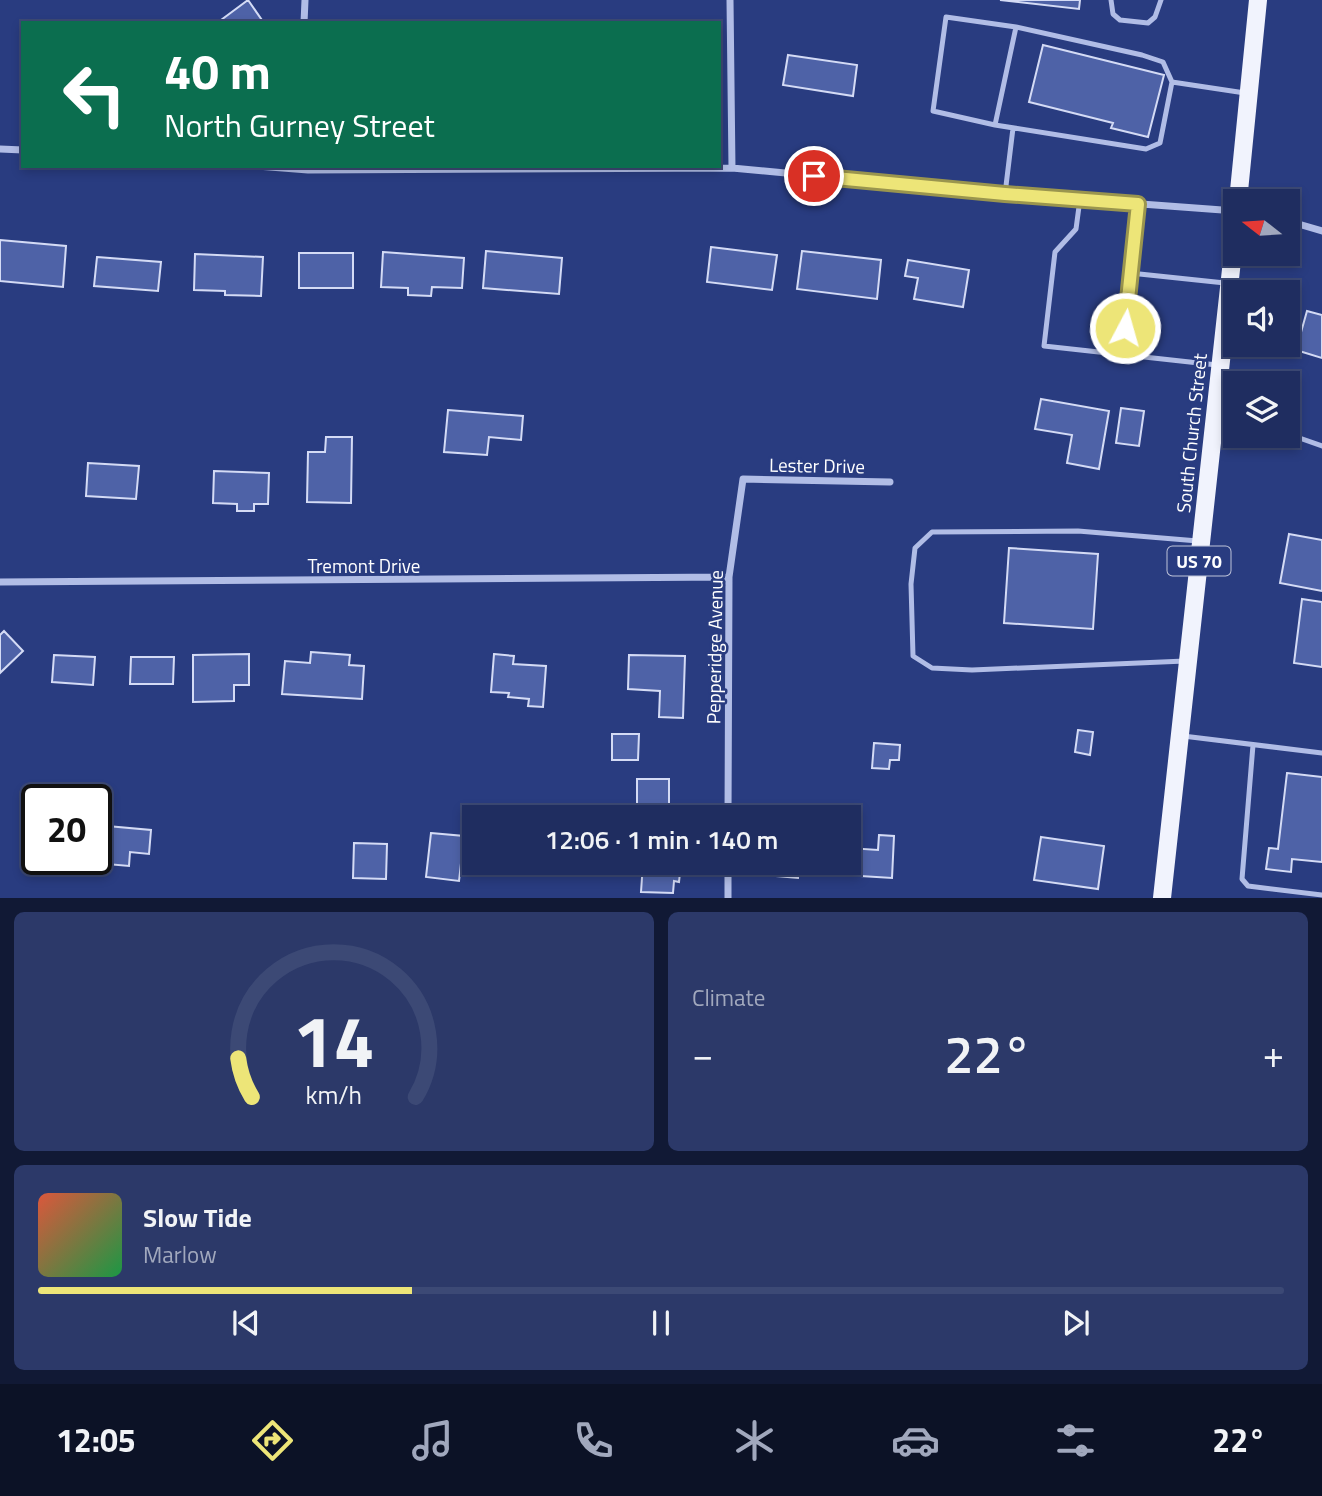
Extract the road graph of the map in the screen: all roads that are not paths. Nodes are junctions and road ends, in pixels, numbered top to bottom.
1 (304, 0) edge
2 (730, 0) edge
3 (1111, 0) edge
4 (1161, 0) edge
5 (1258, 0) edge
6 (304, 21) edge
7 (1016, 27) junction
8 (1172, 82) junction
9 (1248, 94) junction
10 (995, 125) junction
11 (1013, 128) junction
12 (0, 149) edge
13 (21, 150) edge
14 (308, 168) edge
15 (732, 168) junction
16 (1239, 189) edge
17 (1005, 194) junction
18 (1080, 198) junction
19 (1138, 204) junction
20 (1223, 210) edge
21 (1300, 225) edge
22 (1322, 231) edge
23 (1130, 274) junction
24 (1223, 282) edge
25 (1223, 338) edge
26 (1122, 355) junction
27 (1220, 365) junction
28 (1214, 417) junction
29 (1223, 419) edge
30 (1300, 438) edge
31 (1322, 446) edge
32 (743, 479) joint
33 (890, 482) dead end
34 (1201, 541) junction
35 (729, 577) junction
36 (0, 582) edge
37 (1188, 661) junction
38 (1180, 736) junction
39 (1253, 745) junction
40 (1322, 753) edge
41 (728, 805) edge
42 (728, 875) edge
43 (1319, 896) edge
44 (728, 898) edge
45 (1162, 898) edge

1 - 6 street
2 - 15 street
3 - 4 lane
5 - 9 main road
7 - 8 lane
7 - 10 lane
7 - 10 lane
8 - 9 lane
8 - 11 lane
9 - 16 main road
10 - 11 lane
11 - 17 lane
12 - 13 street
14 - 15 street
15 - 17 street
17 - 18 street
18 - 19 street
18 - 26 lane
19 - 20 street
19 - 23 lane
21 - 22 street
23 - 24 lane
23 - 26 lane
25 - 27 main road, South Church Street / US 70
26 - 27 lane
27 - 28 main road, South Church Street / US 70
28 - 29 lane
28 - 34 main road, South Church Street / US 70
30 - 31 lane
32 - 33 street, Lester Drive
32 - 35 street, Pepperidge Avenue
34 - 37 main road, South Church Street / US 70
34 - 37 lane
35 - 36 street, Tremont Drive
35 - 41 street, Pepperidge Avenue
37 - 38 main road, South Church Street / US 70
38 - 39 lane
38 - 45 main road, South Church Street / US 70
39 - 40 lane
39 - 43 lane
42 - 44 street

